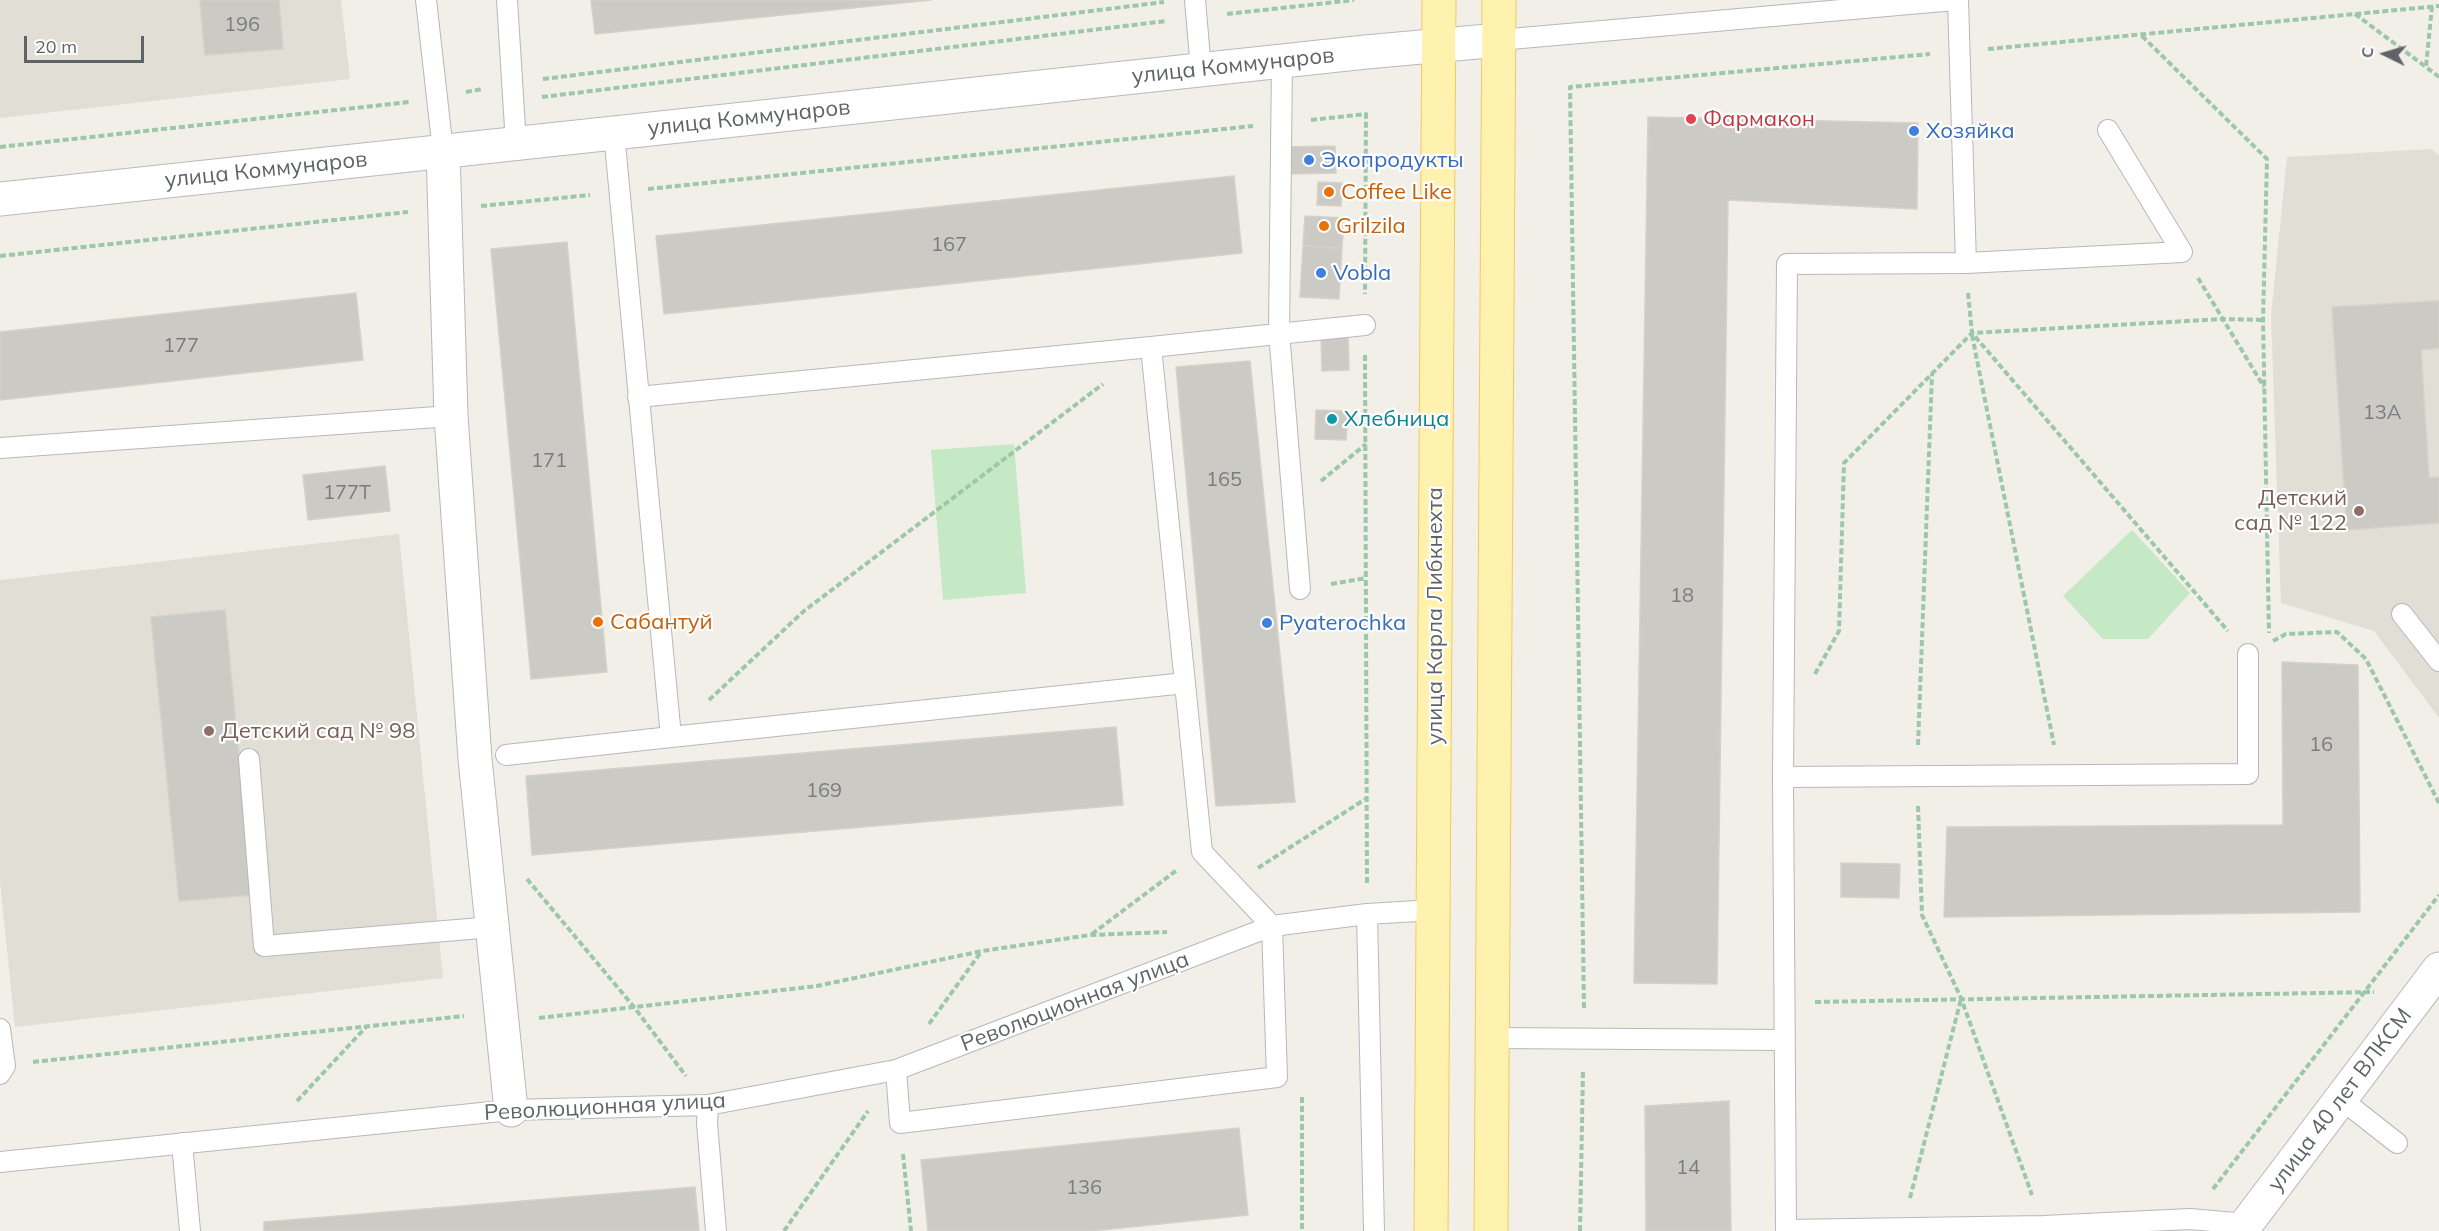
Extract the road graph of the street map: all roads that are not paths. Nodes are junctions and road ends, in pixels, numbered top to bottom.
1 (426, 0) edge
2 (507, 0) edge
3 (1439, 0) edge
4 (1499, 0) edge
5 (1957, 0) edge
6 (1196, 9) edge
7 (1499, 40) junction
8 (1439, 44) junction
9 (1282, 61) junction
10 (1201, 70) junction
11 (2108, 130) dead end
12 (614, 133) junction
13 (516, 144) junction
14 (443, 151) junction
15 (0, 199) edge
16 (1966, 263) junction
17 (1365, 325) road end
18 (1279, 332) junction
19 (1151, 347) junction
20 (638, 397) junction
21 (451, 416) junction
22 (0, 448) edge
23 (1300, 589) dead end
24 (2402, 614) dead end
25 (2248, 654) road end
26 (2439, 661) edge
27 (1185, 683) junction
28 (670, 737) junction
29 (506, 755) dead end
30 (249, 759) dead end
31 (1783, 777) junction
32 (1434, 910) junction
33 (1368, 914) junction
34 (1272, 926) junction
35 (493, 927) junction
36 (2435, 980) edge
37 (0, 1029) edge
38 (1492, 1038) junction
39 (1784, 1040) junction
40 (2, 1070) edge
41 (896, 1070) junction
42 (2341, 1099) junction
43 (708, 1105) junction
44 (512, 1110) junction
45 (182, 1143) junction
46 (2397, 1143) dead end
47 (0, 1162) edge
48 (2244, 1227) edge
49 (190, 1231) edge
50 (716, 1231) edge
51 (1374, 1231) edge
52 (1431, 1231) edge
53 (1491, 1231) edge

1 - 14 lane
2 - 13 lane
3 - 8 main road, улица Карла Либкнехта
4 - 7 main road
5 - 7 lane
5 - 16 lane
6 - 10 lane
7 - 8 street, улица Коммунаров
7 - 38 main road
8 - 9 street, улица Коммунаров
8 - 32 main road, улица Карла Либкнехта
9 - 10 street, улица Коммунаров
9 - 18 lane
10 - 12 street, улица Коммунаров
11 - 16 lane
12 - 13 street, улица Коммунаров
12 - 20 lane
13 - 14 street, улица Коммунаров
14 - 15 street, улица Коммунаров
14 - 21 street
16 - 31 lane
17 - 18 lane
18 - 19 lane
18 - 23 lane
19 - 20 lane
19 - 27 lane
20 - 28 lane
21 - 22 lane
21 - 35 street
24 - 26 lane
25 - 31 lane
27 - 28 lane
27 - 34 lane
28 - 29 lane
30 - 35 lane
31 - 39 lane
32 - 33 lane, Революционная улица
32 - 52 main road, улица Карла Либкнехта
33 - 34 lane, Революционная улица
33 - 51 lane
34 - 41 lane, Революционная улица
34 - 41 lane
35 - 44 street
36 - 42 street, улица 40 лет ВЛКСМ
37 - 40 lane
38 - 39 lane
38 - 53 main road
39 - 48 lane
41 - 43 lane, Революционная улица
42 - 46 lane
42 - 48 street, улица 40 лет ВЛКСМ
43 - 44 lane, Революционная улица
43 - 50 lane
44 - 45 lane, Революционная улица
45 - 47 lane, Революционная улица
45 - 49 lane

